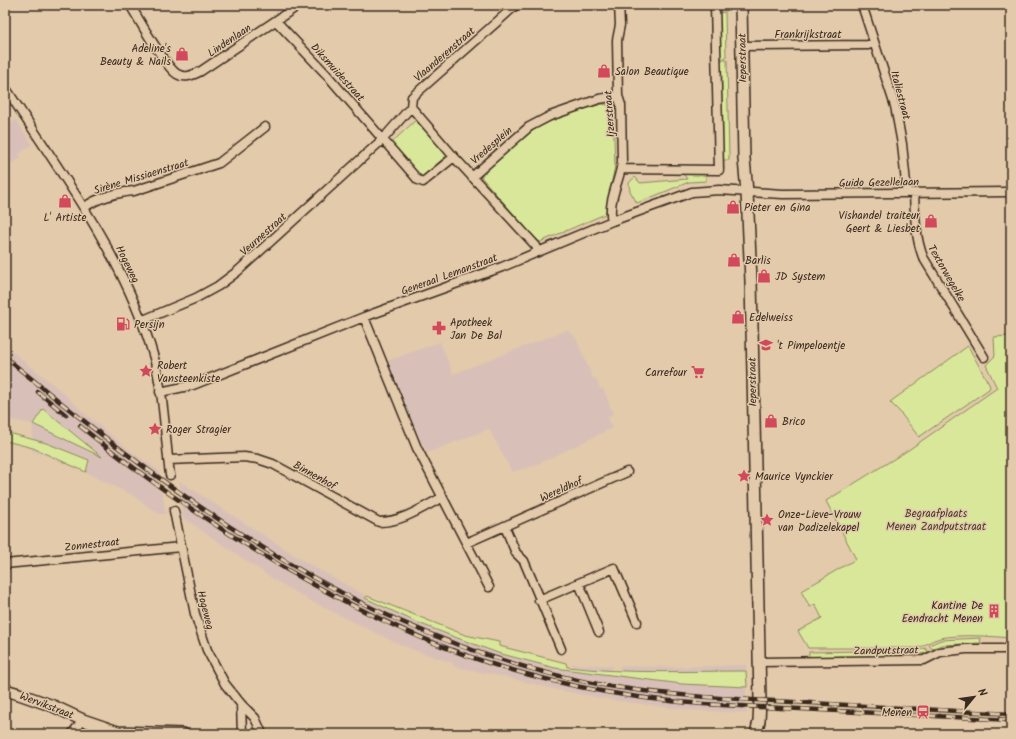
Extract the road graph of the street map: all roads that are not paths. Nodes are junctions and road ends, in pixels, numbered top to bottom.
1 (130, 5) edge
2 (299, 5) edge
3 (516, 5) edge
4 (619, 5) edge
5 (715, 5) edge
6 (741, 5) edge
7 (862, 5) edge
8 (276, 21) junction
9 (874, 43) junction
10 (742, 46) junction
11 (5, 87) edge
12 (618, 96) junction
13 (412, 107) junction
14 (265, 127) dead end
15 (383, 139) junction
16 (454, 157) junction
17 (621, 169) junction
18 (472, 177) junction
19 (747, 192) junction
20 (1011, 192) edge
21 (910, 193) junction
22 (84, 208) junction
23 (612, 221) junction
24 (538, 252) junction
25 (364, 317) junction
26 (141, 321) junction
27 (984, 357) dead end
28 (160, 392) junction
29 (168, 460) junction
30 (627, 472) dead end
31 (170, 475) dead end
32 (443, 497) junction
33 (174, 511) dead end
34 (505, 527) junction
35 (467, 544) junction
36 (181, 547) junction
37 (5, 564) edge
38 (579, 584) junction
39 (489, 587) dead end
40 (540, 600) junction
41 (637, 622) dead end
42 (599, 632) dead end
43 (561, 650) dead end
44 (1011, 650) edge
45 (758, 662) junction
46 (5, 690) edge
47 (241, 704) junction
48 (83, 720) junction
49 (72, 734) edge
50 (183, 734) edge
51 (242, 734) edge
52 (261, 734) edge
53 (756, 734) edge

1 - 8 street, Lindenlaan
2 - 8 street, Lindenlaan
3 - 13 street, Vlaanderenstraat
4 - 12 street, Ijzerstraat
5 - 17 street
6 - 10 street, Ieperstraat
7 - 9 street, Italiestraat
8 - 15 street, Diksmuidestraat
9 - 10 street, Frankrijkstraat
9 - 21 street, Italiestraat
10 - 19 street, Ieperstraat
11 - 22 street, Hogeweg
12 - 17 street, Ijzerstraat
12 - 18 street, Vredesplein
13 - 15 street, Vlaanderenstraat
13 - 16 street
14 - 22 street, Sirène Missiaenstraat
15 - 16 street, Diksmuidestraat
15 - 26 street, Veurnestraat
16 - 18 street
17 - 23 street, Ijzerstraat
18 - 24 street, Vredesplein
19 - 21 street, Guido Gezellelaan
19 - 23 street, Generaal Lemanstraat
19 - 45 street, Ieperstraat
20 - 21 street, Guido Gezellelaan
21 - 27 street, Textorwegelke
22 - 26 street, Hogeweg
23 - 24 street, Generaal Lemanstraat
24 - 25 street, Generaal Lemanstraat
25 - 28 street, Generaal Lemanstraat
25 - 32 street
26 - 28 street, Hogeweg
28 - 29 street, Hogeweg
29 - 31 street, Hogeweg
29 - 32 street, Binnenhof
30 - 34 street, Wereldhof
32 - 35 street
33 - 36 street, Hogeweg
34 - 35 street, Wereldhof
34 - 40 street
35 - 39 street
36 - 37 street, Zonnestraat
36 - 47 street, Hogeweg
38 - 40 street
38 - 41 street
38 - 42 street
40 - 43 street
44 - 45 street, Zandputstraat
45 - 53 street, Ieperstraat
46 - 48 street, Wervikstraat
47 - 51 street
47 - 52 street, Hogeweg
48 - 49 street
48 - 50 street, Wervikstraat

